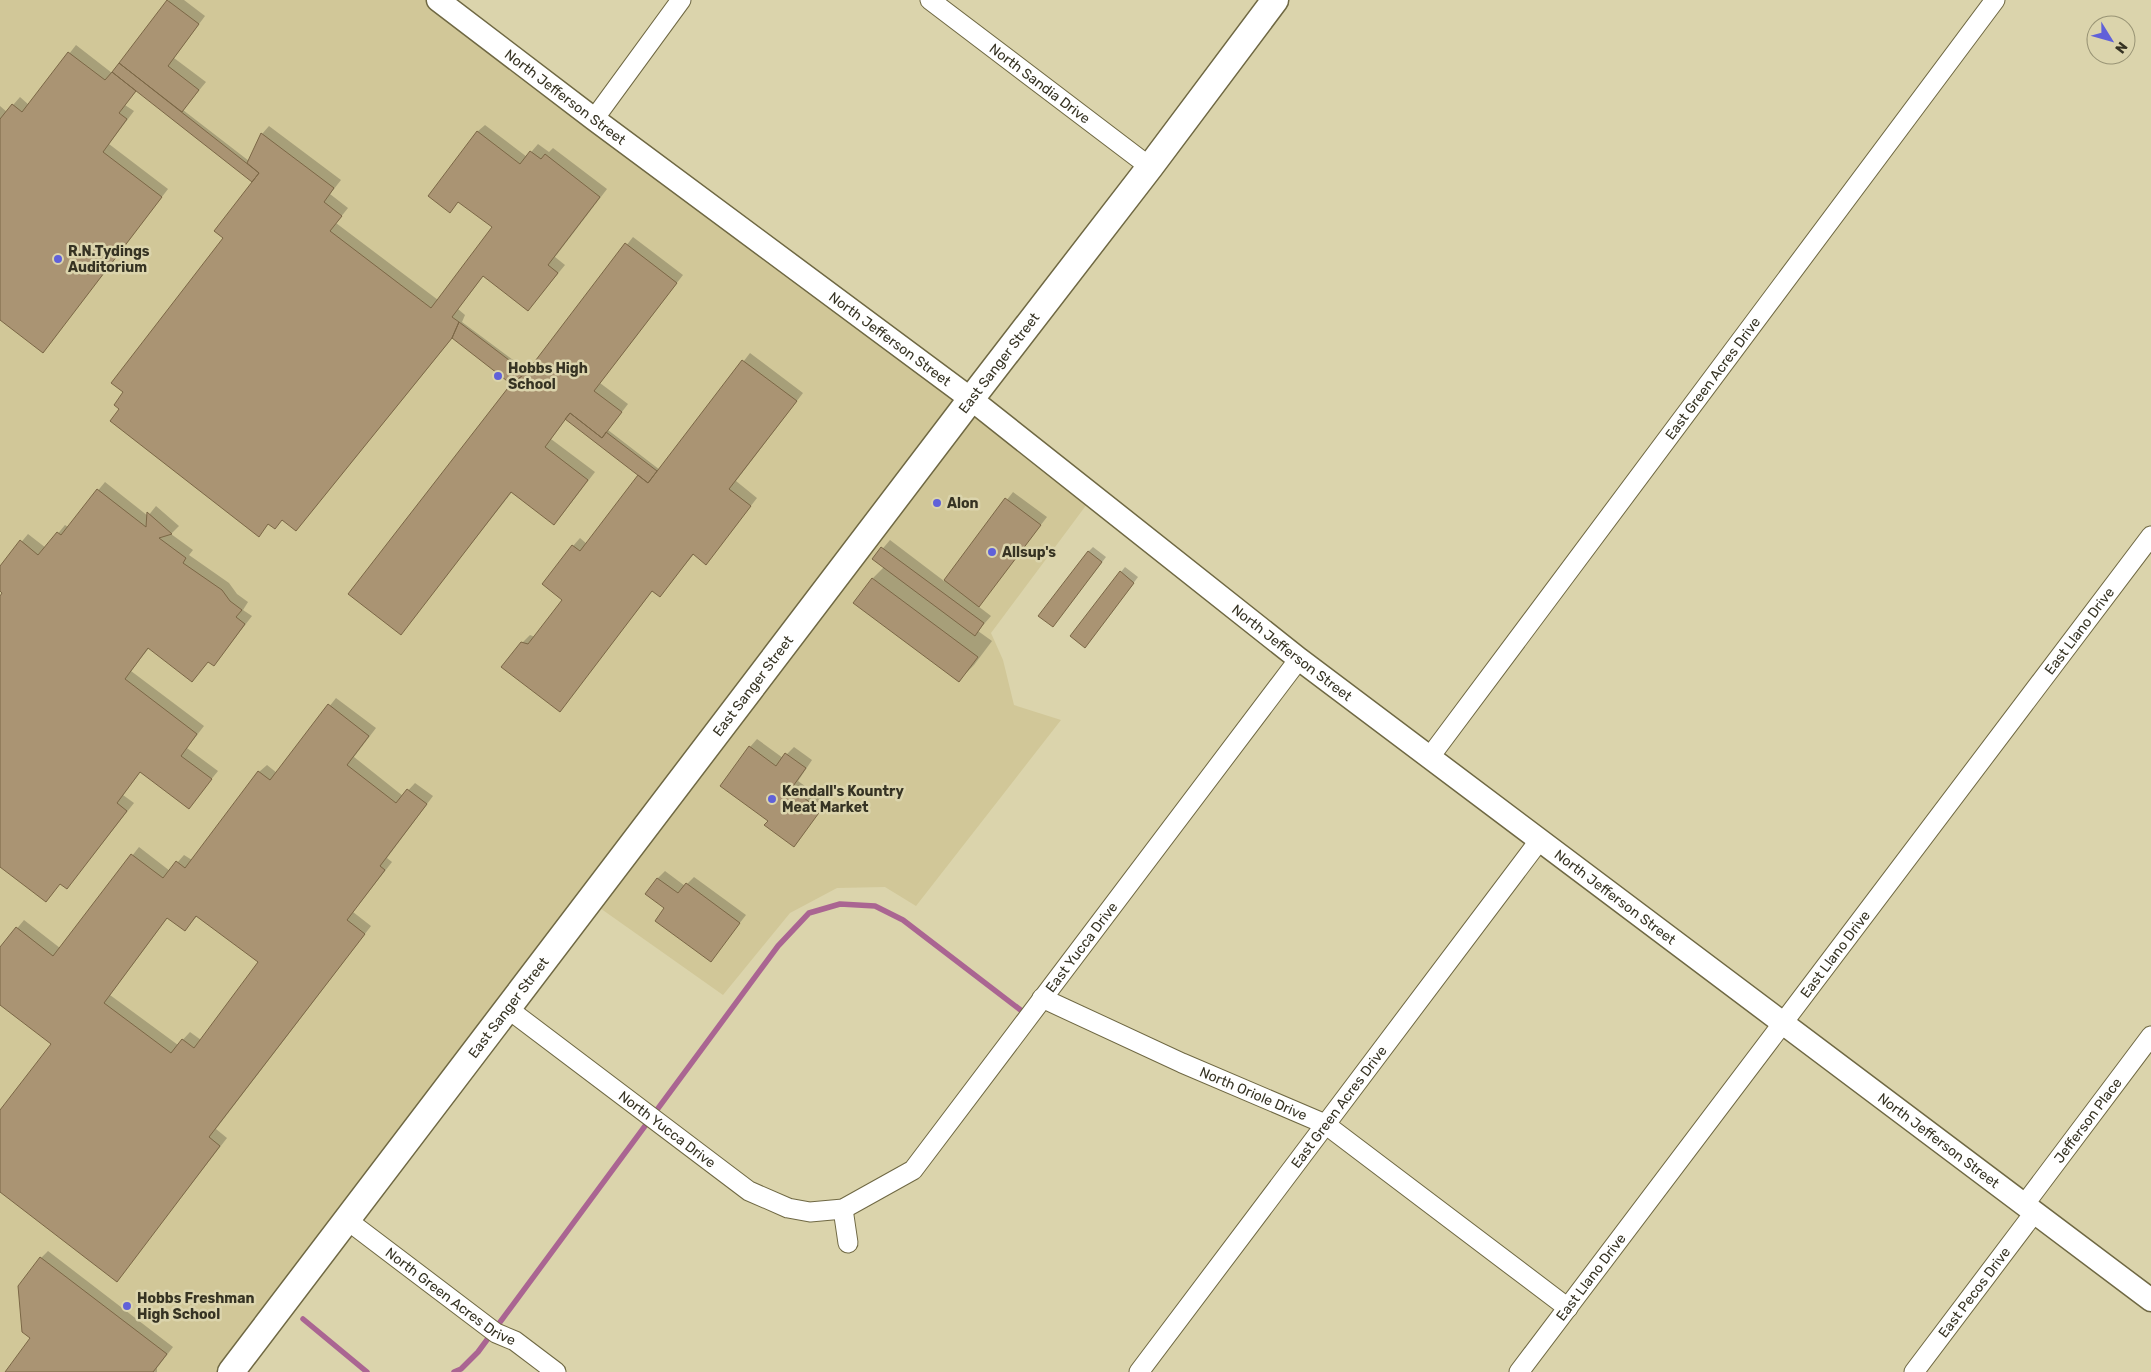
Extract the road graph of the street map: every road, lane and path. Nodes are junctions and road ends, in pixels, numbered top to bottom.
1 (438, 0) edge
2 (682, 0) edge
3 (930, 0) edge
4 (1275, 0) edge
5 (1996, 0) edge
6 (594, 119) junction
7 (1150, 167) junction
8 (971, 399) junction
9 (2151, 536) edge
10 (1299, 659) junction
11 (1429, 758) junction
12 (1539, 841) junction
13 (1042, 998) junction
14 (507, 1008) junction
15 (1782, 1023) junction
16 (2151, 1036) edge
17 (1325, 1124) junction
18 (843, 1209) junction
19 (2029, 1209) junction
20 (346, 1220) junction
21 (848, 1243) dead end
22 (2151, 1300) edge
23 (1568, 1308) junction
24 (231, 1372) edge
25 (556, 1372) edge
26 (1139, 1372) edge
27 (1520, 1372) edge
28 (1914, 1372) edge

1 - 6 street, North Jefferson Street
2 - 6 street
3 - 7 street, North Sandia Drive
4 - 7 main road, East Sanger Street
5 - 11 street, East Green Acres Drive
6 - 8 street, North Jefferson Street
7 - 8 main road, East Sanger Street
8 - 10 street, North Jefferson Street
8 - 14 main road, East Sanger Street
9 - 15 street, East Llano Drive
10 - 11 street, North Jefferson Street
10 - 13 street, East Yucca Drive
11 - 12 street, North Jefferson Street
12 - 15 street, North Jefferson Street
12 - 17 street, East Green Acres Drive
13 - 17 street, North Oriole Drive
13 - 18 street, East Yucca Drive
14 - 18 street, North Yucca Drive
14 - 20 main road, East Sanger Street
15 - 19 street, North Jefferson Street
15 - 23 street, East Llano Drive
16 - 19 street, Jefferson Place
17 - 23 street, North Oriole Drive
17 - 26 street, East Green Acres Drive
18 - 21 street
19 - 22 street, North Jefferson Street
19 - 28 street, East Pecos Drive
20 - 24 main road, East Sanger Street
20 - 25 street, North Green Acres Drive
23 - 27 street, East Llano Drive

